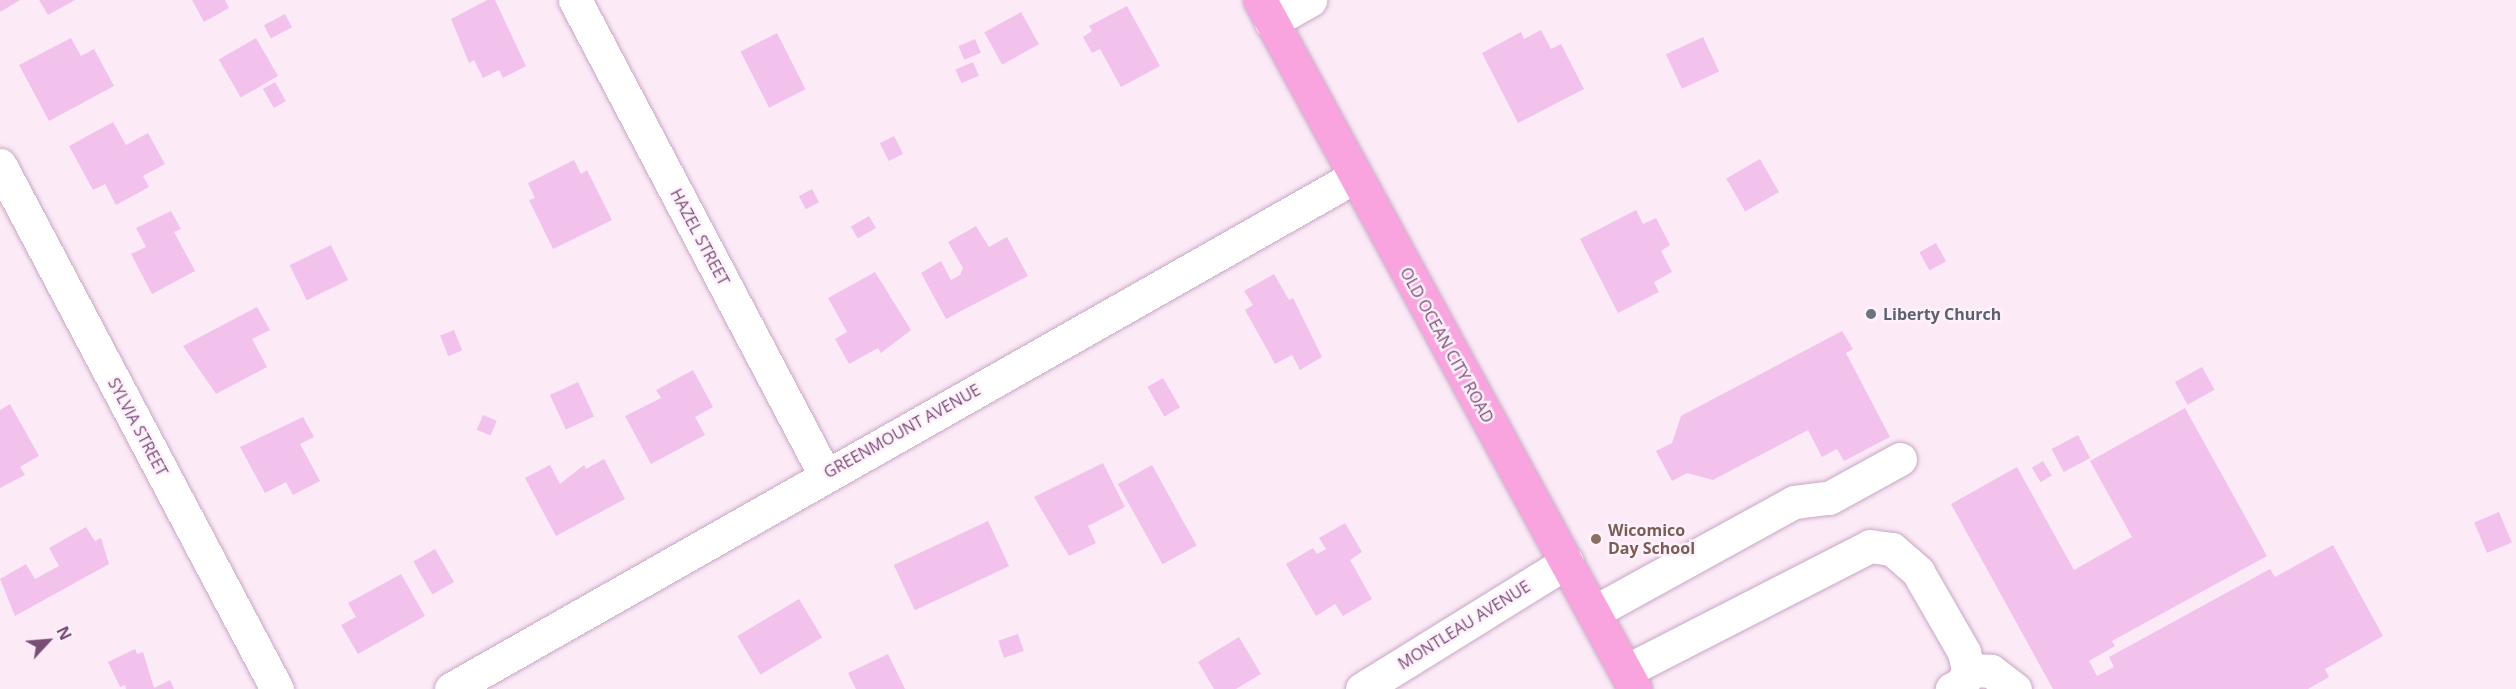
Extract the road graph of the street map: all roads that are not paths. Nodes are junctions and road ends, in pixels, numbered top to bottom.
1 (575, 0) edge
2 (1310, 0) edge
3 (1266, 11) edge
4 (0, 165) edge
5 (1354, 177) junction
6 (1900, 459) dead end
7 (825, 475) junction
8 (1567, 562) junction
9 (1594, 612) junction
10 (1960, 679) edge
11 (1630, 680) edge
12 (277, 689) edge
13 (451, 689) edge
14 (1362, 689) edge
15 (2014, 689) edge

1 - 7 street, HAZEL STREET
2 - 3 street
3 - 5 main road, OLD OCEAN CITY ROAD
4 - 12 street, SYLVIA STREET
5 - 7 street, GREENMOUNT AVENUE
5 - 8 main road, OLD OCEAN CITY ROAD
6 - 9 street
7 - 13 street, GREENMOUNT AVENUE
8 - 9 main road, OLD OCEAN CITY ROAD
8 - 14 street, MONTLEAU AVENUE
9 - 11 main road, OLD OCEAN CITY ROAD
10 - 11 street
10 - 15 street

